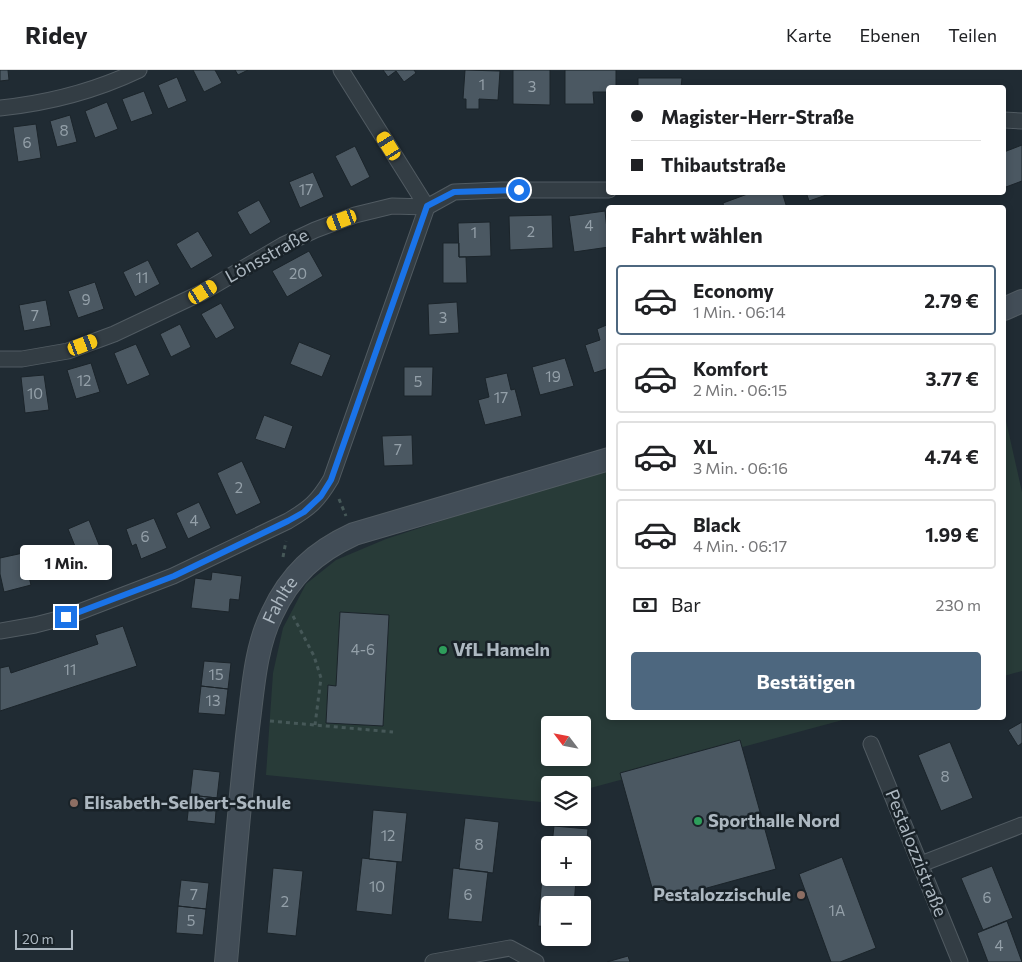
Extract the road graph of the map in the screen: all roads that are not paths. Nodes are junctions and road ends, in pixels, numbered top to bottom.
1 (140, 70) edge
2 (341, 70) edge
3 (0, 108) edge
4 (1006, 120) edge
5 (1022, 121) edge
6 (606, 190) edge
7 (427, 206) junction
8 (1022, 301) edge
9 (1006, 308) edge
10 (0, 360) edge
11 (606, 460) edge
12 (0, 631) edge
13 (871, 744) dead end
14 (1022, 825) edge
15 (921, 864) junction
16 (226, 962) edge
17 (433, 962) edge
18 (536, 962) edge
19 (960, 962) edge

1 - 3 street
2 - 7 street
4 - 5 street
6 - 7 street
7 - 10 street, Lönsstraße
7 - 12 street
8 - 9 main road
11 - 16 main road, Fahlte
13 - 15 street, Pestalozzistraße
14 - 15 street
15 - 19 street, Pestalozzistraße
17 - 18 street

